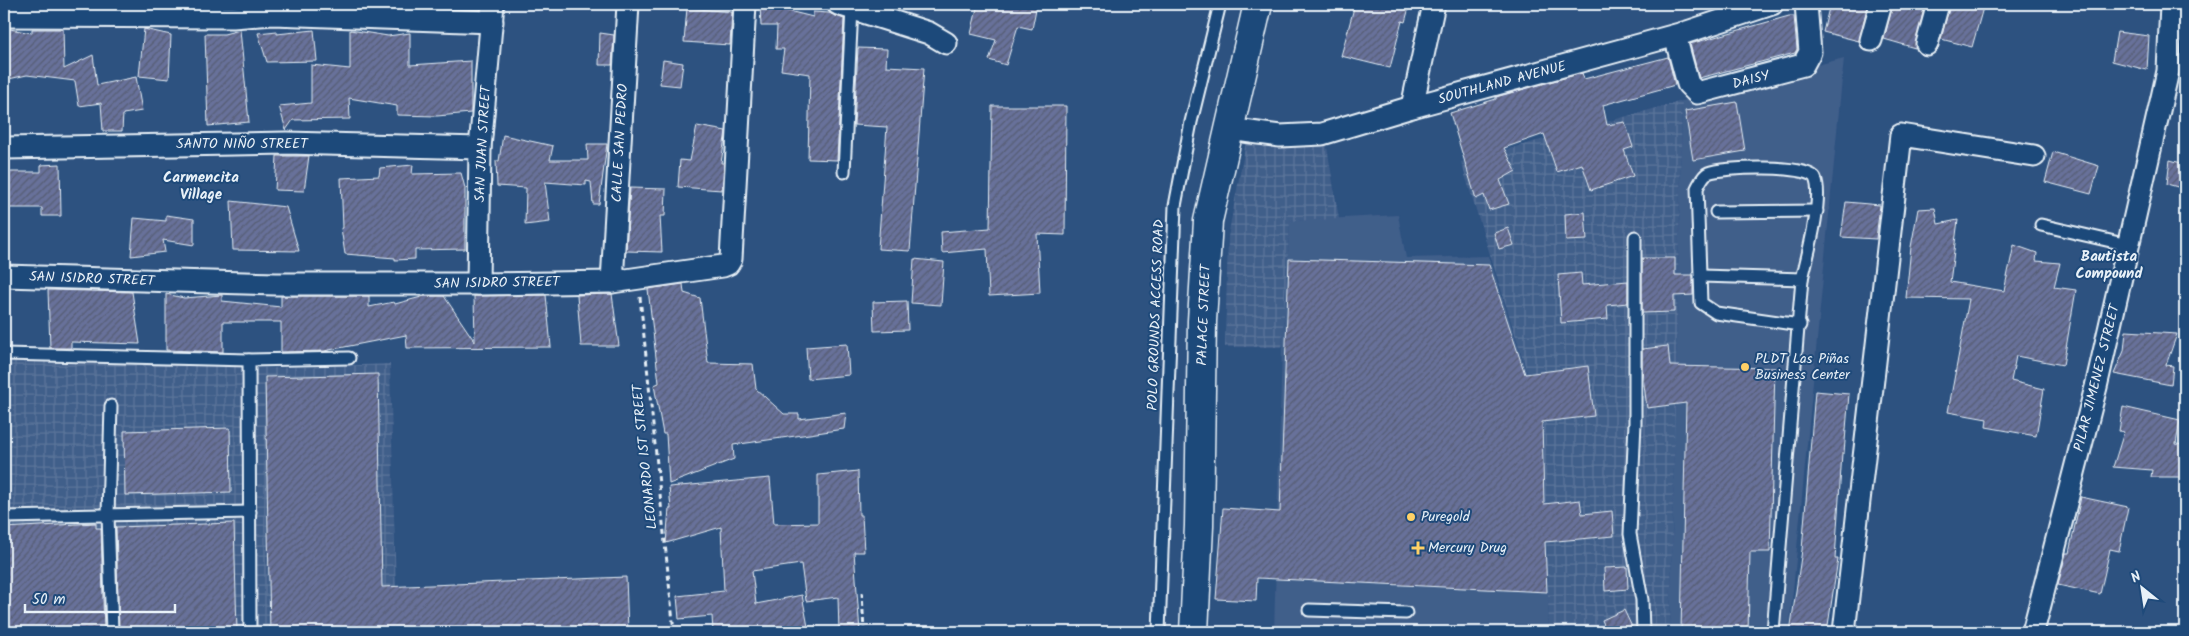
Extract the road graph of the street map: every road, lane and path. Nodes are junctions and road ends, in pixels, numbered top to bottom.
1 (628, 4) edge
2 (745, 4) edge
3 (1220, 4) edge
4 (1258, 4) edge
5 (1434, 4) edge
6 (1772, 4) edge
7 (1806, 4) edge
8 (1880, 4) edge
9 (1938, 4) edge
10 (2171, 4) edge
11 (845, 6) edge
12 (493, 13) edge
13 (4, 16) edge
14 (1675, 36) junction
15 (1871, 40) dead end
16 (946, 43) dead end
17 (1927, 44) dead end
18 (1412, 107) junction
19 (1229, 129) junction
20 (4, 148) edge
21 (480, 148) junction
22 (2034, 156) dead end
23 (844, 172) dead end
24 (1817, 211) junction
25 (1716, 212) dead end
26 (2041, 225) dead end
27 (1635, 237) dead end
28 (2128, 245) junction
29 (4, 276) edge
30 (1701, 276) junction
31 (638, 279) junction
32 (1802, 279) junction
33 (612, 282) junction
34 (478, 284) junction
35 (1800, 325) junction
36 (4, 354) edge
37 (349, 358) dead end
38 (249, 360) junction
39 (111, 406) dead end
40 (250, 512) junction
41 (108, 515) junction
42 (4, 517) edge
43 (862, 592) dead end
44 (1309, 610) dead end
45 (1406, 613) dead end
46 (112, 632) edge
47 (250, 632) edge
48 (674, 632) edge
49 (864, 632) edge
50 (1159, 632) edge
51 (1194, 632) edge
52 (1643, 632) edge
53 (1773, 632) edge
54 (1844, 632) edge
55 (2033, 632) edge

1 - 33 street, CALLE SAN PEDRO
2 - 31 street, SAN ISIDRO STREET
3 - 50 lane, POLO GROUNDS ACCESS ROAD
4 - 19 street, PALACE STREET
5 - 18 street
6 - 14 street, SOUTHLAND AVENUE
7 - 14 street, DAISY
8 - 15 street
9 - 17 street
10 - 28 street, PILAR JIMENEZ STREET
11 - 16 street
11 - 23 lane
12 - 13 street
12 - 21 street, SAN JUAN STREET
14 - 18 street, SOUTHLAND AVENUE
18 - 19 street, SOUTHLAND AVENUE
19 - 51 street, PALACE STREET
20 - 21 street, SANTO NIÑO STREET
21 - 34 street, SAN JUAN STREET
22 - 54 street
24 - 25 lane
24 - 30 lane
24 - 32 lane
26 - 28 lane
27 - 52 lane
28 - 55 street, PILAR JIMENEZ STREET
29 - 34 street, SAN ISIDRO STREET
30 - 32 lane
30 - 35 lane
31 - 33 street, SAN ISIDRO STREET
31 - 48 path, LEONARDO 1ST STREET
32 - 35 lane
33 - 34 street, SAN ISIDRO STREET
35 - 53 lane
36 - 38 lane
37 - 38 lane
38 - 40 lane
39 - 41 lane
40 - 41 lane
40 - 47 lane
41 - 42 lane
41 - 46 lane
43 - 49 path
44 - 45 lane

